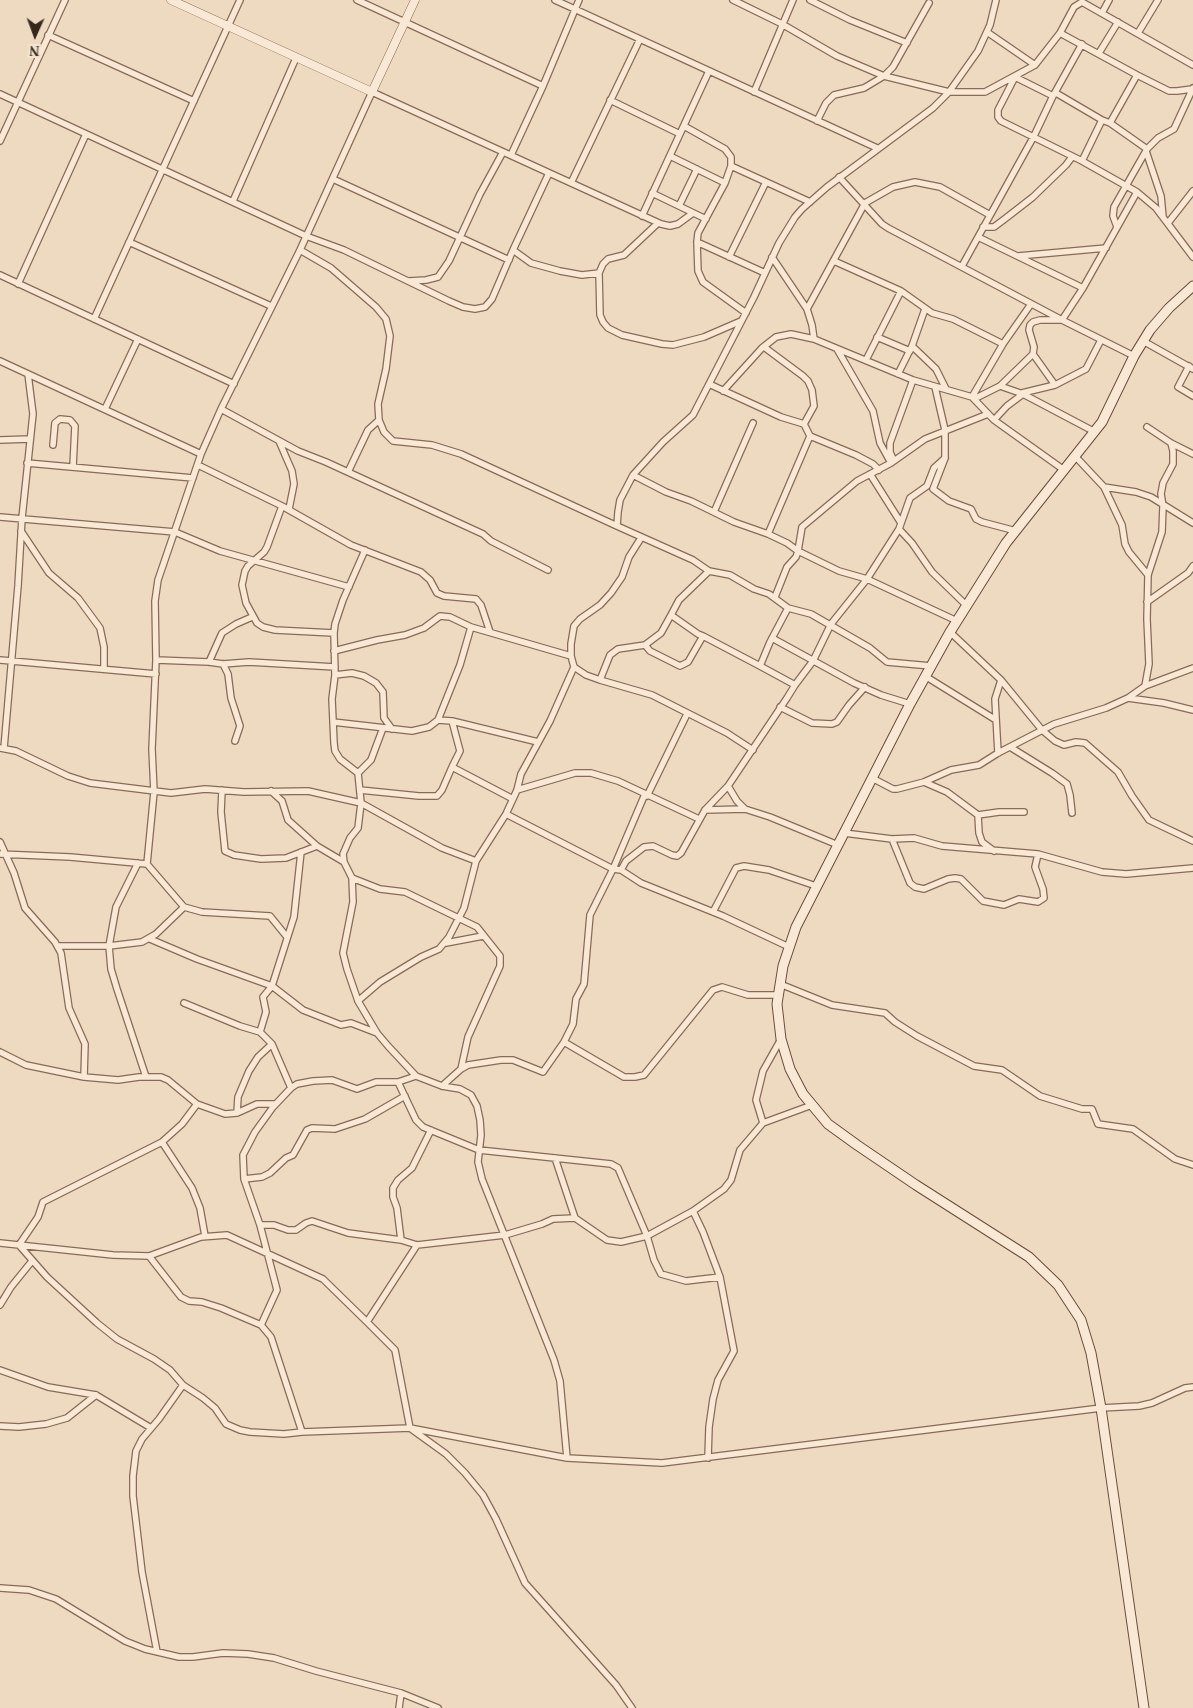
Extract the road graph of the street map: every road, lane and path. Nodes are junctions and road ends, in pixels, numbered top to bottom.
1 (65, 0) edge
2 (171, 0) edge
3 (240, 0) edge
4 (357, 0) edge
5 (415, 0) edge
6 (555, 0) edge
7 (579, 0) edge
8 (733, 0) edge
9 (792, 0) edge
10 (810, 0) edge
11 (996, 0) edge
12 (1109, 0) edge
13 (1158, 0) edge
14 (1082, 1) edge
15 (929, 3) dead end
16 (575, 9) junction
17 (1102, 13) junction
18 (405, 22) junction
19 (1118, 22) junction
20 (782, 24) junction
21 (228, 26) junction
22 (987, 32) junction
23 (1060, 33) junction
24 (1138, 33) junction
25 (48, 35) junction
26 (640, 39) junction
27 (907, 43) junction
28 (1082, 44) junction
29 (1099, 53) junction
30 (296, 58) junction
31 (1035, 65) junction
32 (1193, 66) edge
33 (709, 72) junction
34 (1137, 75) junction
35 (884, 76) junction
36 (1015, 77) junction
37 (543, 86) junction
38 (1193, 88) edge
39 (372, 92) junction
40 (754, 92) junction
41 (949, 92) junction
42 (0, 94) edge
43 (1055, 94) junction
44 (610, 100) junction
45 (194, 101) junction
46 (18, 102) junction
47 (1102, 120) junction
48 (817, 121) junction
49 (1110, 123) junction
50 (684, 126) junction
51 (86, 134) junction
52 (680, 134) junction
53 (1034, 136) junction
54 (0, 141) edge
55 (877, 148) junction
56 (1147, 150) junction
57 (503, 152) junction
58 (510, 156) junction
59 (670, 156) junction
60 (1072, 156) junction
61 (1082, 161) junction
62 (731, 166) junction
63 (162, 169) junction
64 (697, 169) junction
65 (549, 173) junction
66 (840, 177) junction
67 (333, 179) junction
68 (766, 182) junction
69 (571, 183) junction
70 (725, 183) junction
71 (1126, 186) junction
72 (1193, 191) edge
73 (1137, 192) junction
74 (652, 193) junction
75 (232, 202) junction
76 (810, 202) junction
77 (864, 203) junction
78 (679, 206) junction
79 (693, 212) junction
80 (990, 215) junction
81 (642, 216) junction
82 (1163, 217) junction
83 (706, 219) junction
84 (658, 223) junction
85 (1168, 223) junction
86 (983, 227) junction
87 (1117, 227) junction
88 (306, 236) junction
89 (460, 237) junction
90 (978, 237) junction
91 (129, 242) junction
92 (696, 242) junction
93 (1106, 248) junction
94 (300, 250) junction
95 (512, 250) junction
96 (1018, 256) junction
97 (729, 257) junction
98 (772, 257) junction
99 (1193, 257) edge
100 (509, 260) junction
101 (834, 260) junction
102 (962, 266) junction
103 (599, 273) junction
104 (765, 273) junction
105 (0, 275) edge
106 (408, 281) junction
107 (18, 284) junction
108 (1193, 286) edge
109 (1083, 288) junction
110 (901, 291) junction
111 (1031, 304) junction
112 (271, 306) junction
113 (925, 309) junction
114 (807, 310) junction
115 (746, 313) junction
116 (94, 319) junction
117 (1062, 320) junction
118 (742, 321) junction
119 (877, 337) junction
120 (138, 339) junction
121 (814, 340) junction
122 (1101, 340) junction
123 (1143, 341) junction
124 (1003, 344) junction
125 (764, 347) junction
126 (836, 348) junction
127 (911, 348) junction
128 (1034, 354) junction
129 (1134, 356) junction
130 (866, 360) junction
131 (0, 361) edge
132 (1191, 368) edge
133 (28, 374) junction
134 (898, 374) junction
135 (913, 380) junction
136 (234, 384) junction
137 (709, 384) junction
138 (1055, 385) junction
139 (1000, 386) junction
140 (935, 387) junction
141 (946, 390) junction
142 (723, 391) junction
143 (1022, 393) junction
144 (1193, 396) edge
145 (973, 398) junction
146 (105, 409) junction
147 (221, 409) junction
148 (988, 414) junction
149 (379, 420) junction
150 (994, 420) junction
151 (753, 423) dead end
152 (804, 424) junction
153 (1147, 427) dead end
154 (945, 430) junction
155 (1095, 432) junction
156 (810, 436) junction
157 (29, 439) junction
158 (0, 440) edge
159 (279, 442) junction
160 (1171, 443) junction
161 (53, 445) dead end
162 (202, 454) junction
163 (1193, 454) edge
164 (1075, 456) junction
165 (945, 458) junction
166 (893, 462) junction
167 (27, 463) junction
168 (198, 465) junction
169 (73, 467) junction
170 (879, 470) junction
171 (1064, 470) junction
172 (348, 472) junction
173 (633, 474) junction
174 (870, 474) junction
175 (193, 478) junction
176 (1104, 487) junction
177 (1163, 506) junction
178 (286, 508) junction
179 (714, 512) junction
180 (0, 517) edge
181 (22, 518) junction
182 (1193, 523) edge
183 (618, 526) junction
184 (900, 526) junction
185 (21, 531) junction
186 (1016, 531) junction
187 (175, 532) junction
188 (768, 534) junction
189 (641, 538) junction
190 (365, 550) junction
191 (798, 550) junction
192 (253, 561) junction
193 (1193, 566) edge
194 (548, 570) dead end
195 (709, 571) junction
196 (1148, 575) junction
197 (867, 579) junction
198 (349, 586) junction
199 (775, 597) junction
200 (1147, 602) junction
201 (966, 605) junction
202 (788, 608) junction
203 (671, 615) junction
204 (252, 616) junction
205 (957, 621) junction
206 (831, 624) junction
207 (471, 626) junction
208 (490, 632) junction
209 (950, 632) junction
210 (334, 633) junction
211 (703, 636) junction
212 (772, 638) junction
213 (644, 645) junction
214 (334, 651) junction
215 (571, 656) junction
216 (0, 660) edge
217 (156, 660) junction
218 (11, 661) junction
219 (813, 661) junction
220 (209, 662) junction
221 (223, 664) junction
222 (760, 666) junction
223 (931, 666) junction
224 (334, 667) junction
225 (574, 667) junction
226 (1193, 668) edge
227 (104, 669) junction
228 (156, 674) junction
229 (335, 675) junction
230 (925, 676) junction
231 (600, 680) junction
232 (1001, 680) junction
233 (795, 684) junction
234 (1145, 686) junction
235 (865, 687) junction
236 (1128, 698) junction
237 (910, 704) junction
238 (780, 706) junction
239 (1193, 710) edge
240 (687, 714) junction
241 (438, 720) junction
242 (996, 720) junction
243 (452, 721) junction
244 (333, 722) junction
245 (383, 728) junction
246 (392, 728) junction
247 (1042, 730) junction
248 (235, 741) dead end
249 (538, 742) junction
250 (1010, 747) junction
251 (2, 748) edge
252 (753, 750) junction
253 (998, 753) junction
254 (452, 767) junction
255 (358, 772) junction
256 (872, 778) junction
257 (924, 782) junction
258 (728, 786) junction
259 (222, 790) junction
260 (360, 790) junction
261 (517, 790) junction
262 (154, 792) junction
263 (271, 792) junction
264 (646, 795) junction
265 (513, 799) junction
266 (361, 803) junction
267 (745, 809) junction
268 (705, 810) junction
269 (1024, 812) dead end
270 (1072, 813) dead end
271 (506, 814) junction
272 (978, 815) junction
273 (699, 819) junction
274 (844, 833) junction
275 (892, 838) junction
276 (1193, 841) edge
277 (0, 842) edge
278 (838, 845) junction
279 (317, 846) junction
280 (994, 851) junction
281 (301, 852) junction
282 (0, 854) edge
283 (7, 854) junction
284 (1038, 854) junction
285 (476, 861) junction
286 (344, 862) junction
287 (138, 863) junction
288 (148, 864) junction
289 (1193, 868) edge
290 (613, 869) junction
291 (621, 870) junction
292 (352, 878) junction
293 (816, 886) junction
294 (184, 907) junction
295 (713, 912) junction
296 (460, 918) junction
297 (483, 936) junction
298 (287, 937) junction
299 (150, 939) junction
300 (446, 943) junction
301 (58, 946) junction
302 (108, 946) junction
303 (789, 947) junction
304 (780, 984) junction
305 (272, 986) junction
306 (778, 995) junction
307 (358, 1001) junction
308 (184, 1003) dead end
309 (260, 1032) junction
310 (377, 1033) junction
311 (781, 1040) junction
312 (564, 1042) junction
313 (272, 1044) junction
314 (0, 1052) edge
315 (461, 1069) junction
316 (416, 1076) junction
317 (146, 1077) junction
318 (84, 1078) junction
319 (398, 1082) junction
320 (442, 1086) junction
321 (291, 1088) junction
322 (404, 1096) junction
323 (196, 1104) junction
324 (275, 1104) junction
325 (812, 1105) junction
326 (237, 1113) junction
327 (763, 1123) junction
328 (431, 1130) junction
329 (162, 1142) junction
330 (479, 1150) junction
331 (555, 1158) junction
332 (1193, 1165) edge
333 (244, 1179) junction
334 (693, 1211) junction
335 (574, 1218) junction
336 (260, 1225) junction
337 (504, 1235) junction
338 (205, 1236) junction
339 (647, 1236) junction
340 (401, 1240) junction
341 (0, 1243) edge
342 (19, 1245) junction
343 (417, 1245) junction
344 (267, 1253) junction
345 (149, 1256) junction
346 (32, 1261) junction
347 (720, 1277) junction
348 (0, 1305) edge
349 (367, 1322) junction
350 (261, 1325) junction
351 (0, 1370) edge
352 (183, 1385) junction
353 (1193, 1387) edge
354 (96, 1395) junction
355 (1101, 1408) junction
356 (0, 1426) edge
357 (150, 1428) junction
358 (410, 1428) junction
359 (302, 1432) junction
360 (567, 1458) junction
361 (708, 1458) junction
362 (0, 1588) edge
363 (157, 1652) junction
364 (401, 1693) junction
365 (399, 1708) edge
366 (438, 1708) edge
367 (632, 1708) edge
368 (1144, 1708) edge

1 - 25 street
2 - 21 street
3 - 21 street
4 - 18 street
5 - 18 street
6 - 16 street
7 - 16 street
8 - 20 street
9 - 20 street
10 - 27 street
11 - 22 street
12 - 17 street
13 - 24 street
14 - 17 street
14 - 23 street
15 - 27 street
16 - 26 street
16 - 37 street
17 - 19 street
18 - 37 street
18 - 39 street
19 - 24 street
19 - 29 street
20 - 35 street
20 - 40 street
21 - 30 street
21 - 45 street
22 - 31 street
22 - 41 street
23 - 28 street
23 - 31 street
24 - 32 street
25 - 45 street
25 - 46 street
26 - 33 street
26 - 44 street
27 - 35 street
28 - 29 street
28 - 43 street
29 - 34 street
30 - 39 street
30 - 75 street
31 - 36 street
33 - 40 street
33 - 50 street
34 - 38 street
34 - 49 street
35 - 41 street
35 - 48 street
36 - 41 street
36 - 43 street
36 - 53 street
37 - 58 street
38 - 56 street
39 - 57 street
39 - 67 street
40 - 48 street
41 - 55 street
42 - 46 street
43 - 47 street
43 - 53 street
44 - 52 street
44 - 69 street
45 - 63 street
46 - 51 street
46 - 54 street
47 - 49 street
47 - 61 street
48 - 55 street
49 - 56 street
50 - 52 street
50 - 62 street
51 - 63 street
51 - 107 street
52 - 59 street
53 - 60 street
53 - 80 street
55 - 66 street
56 - 71 street
56 - 82 street
57 - 58 street
57 - 89 street
58 - 65 street
59 - 64 street
59 - 74 street
60 - 61 street
60 - 86 street
61 - 71 street
62 - 68 street
62 - 70 street
63 - 75 street
63 - 91 street
64 - 70 street
64 - 78 street
65 - 69 street
65 - 95 street
66 - 76 street
66 - 77 street
67 - 88 street
67 - 89 street
68 - 76 street
68 - 97 street
69 - 81 street
70 - 83 street
71 - 73 street
71 - 87 street
72 - 85 street
73 - 82 street
73 - 87 street
74 - 78 street
74 - 81 street
75 - 88 street
76 - 98 street
77 - 80 street
77 - 101 street
77 - 102 street
78 - 79 street
79 - 83 street
79 - 84 street
80 - 86 street
81 - 84 street
82 - 85 street
83 - 92 street
84 - 103 street
85 - 99 street
86 - 90 street
87 - 93 street
88 - 94 street
88 - 106 street
89 - 100 street
89 - 106 street
90 - 96 street
90 - 102 street
91 - 112 street
91 - 116 street
92 - 97 street
92 - 115 street
93 - 96 street
93 - 109 street
94 - 112 street
94 - 149 street
95 - 100 street
95 - 103 street
96 - 109 street
97 - 104 street
98 - 104 street
98 - 114 street
100 - 106 street
101 - 110 street
101 - 114 street
102 - 111 street
103 - 118 street
104 - 115 street
105 - 107 street
107 - 116 street
108 - 123 main road
109 - 117 street
110 - 113 street
110 - 119 street
111 - 117 street
111 - 124 street
112 - 136 street
113 - 124 street
113 - 127 street
114 - 121 street
115 - 118 street
116 - 120 street
117 - 122 street
117 - 128 street
118 - 137 street
119 - 127 street
119 - 130 street
120 - 136 street
120 - 146 street
121 - 125 street
121 - 126 street
122 - 129 street
122 - 138 street
123 - 129 main road
123 - 132 street
124 - 145 street
125 - 142 street
125 - 152 street
126 - 130 street
126 - 166 street
127 - 134 street
127 - 141 street
128 - 138 street
128 - 139 street
129 - 155 main road
130 - 134 street
131 - 133 street
132 - 144 street
133 - 146 street
133 - 157 street
134 - 135 street
135 - 140 street
135 - 166 street
136 - 147 street
137 - 142 street
137 - 173 street
138 - 143 street
139 - 143 street
139 - 145 street
140 - 141 street
140 - 154 street
141 - 145 street
142 - 152 street
143 - 150 street
143 - 155 street
145 - 148 street
146 - 162 street
147 - 159 street
147 - 162 street
148 - 150 street
148 - 154 street
149 - 172 street
149 - 183 street
150 - 171 street
151 - 179 street
152 - 156 street
153 - 160 street
154 - 165 street
154 - 166 street
155 - 164 main road
156 - 170 street
156 - 188 street
157 - 158 street
157 - 167 street
159 - 172 street
159 - 178 street
160 - 163 street
160 - 177 street
161 - 169 street
162 - 168 street
164 - 171 main road
164 - 176 street
165 - 184 street
165 - 186 street
166 - 170 street
167 - 169 street
167 - 181 street
168 - 175 street
168 - 178 street
169 - 175 street
170 - 174 street
171 - 186 main road
172 - 194 street
173 - 179 street
173 - 183 street
174 - 184 street
174 - 191 street
175 - 187 street
176 - 177 street
176 - 196 street
177 - 182 street
177 - 196 street
178 - 190 street
178 - 192 street
179 - 188 street
180 - 181 street
181 - 185 street
181 - 187 street
183 - 189 street
184 - 197 street
184 - 201 street
185 - 218 street
185 - 227 street
186 - 201 main road
187 - 192 street
187 - 217 street
188 - 191 street
189 - 195 street
189 - 215 street
190 - 198 street
190 - 208 street
191 - 197 street
191 - 199 street
192 - 198 street
192 - 204 street
193 - 200 street
195 - 199 street
195 - 203 street
196 - 200 street
197 - 205 street
197 - 206 street
198 - 210 street
199 - 202 street
200 - 234 street
201 - 205 main road
202 - 206 street
202 - 212 street
203 - 211 street
203 - 213 street
204 - 210 street
204 - 220 street
205 - 209 main road
206 - 219 street
206 - 223 street
207 - 208 street
207 - 214 street
207 - 241 street
208 - 215 street
209 - 223 main road
209 - 232 street
210 - 214 street
211 - 213 street
211 - 222 street
212 - 219 street
212 - 222 street
213 - 231 street
214 - 224 street
215 - 225 street
216 - 218 street
217 - 220 street
217 - 228 street
218 - 227 street
218 - 251 street
219 - 233 street
219 - 235 street
220 - 221 street
221 - 224 street
221 - 248 street
222 - 233 street
223 - 230 main road
224 - 229 street
225 - 231 street
225 - 249 street
226 - 234 street
227 - 228 street
228 - 262 street
229 - 244 street
229 - 246 street
230 - 237 main road
230 - 242 street
231 - 240 street
232 - 242 street
232 - 247 street
233 - 238 street
234 - 236 street
235 - 237 street
235 - 238 street
236 - 239 street
236 - 247 street
237 - 256 main road
238 - 252 street
240 - 252 street
240 - 264 street
241 - 243 street
241 - 246 street
242 - 253 street
243 - 249 street
243 - 254 street
244 - 245 street
244 - 255 street
245 - 246 street
245 - 255 street
247 - 250 street
247 - 276 street
249 - 261 street
250 - 253 street
250 - 270 street
251 - 262 street
252 - 258 street
253 - 257 street
254 - 260 street
254 - 265 street
255 - 260 street
256 - 257 street
256 - 274 main road
257 - 272 street
258 - 267 street
258 - 268 street
259 - 262 street
259 - 263 street
259 - 281 street
260 - 266 street
261 - 264 street
261 - 265 street
262 - 288 street
263 - 266 street
263 - 279 street
264 - 273 street
264 - 290 street
265 - 271 street
266 - 285 street
266 - 286 street
267 - 268 street
267 - 278 street
268 - 273 street
269 - 272 street
271 - 285 street
271 - 290 street
272 - 280 street
273 - 291 street
274 - 275 street
274 - 278 main road
275 - 280 street
275 - 284 street
277 - 283 street
278 - 293 main road
279 - 281 street
279 - 286 street
280 - 284 street
281 - 298 street
282 - 283 street
283 - 287 street
283 - 301 street
284 - 289 street
285 - 296 street
286 - 292 street
287 - 288 street
287 - 302 street
288 - 294 street
290 - 291 street
290 - 312 street
291 - 295 street
292 - 296 street
292 - 307 street
293 - 295 street
293 - 303 main road
294 - 298 street
294 - 299 street
295 - 303 street
296 - 297 street
296 - 300 street
297 - 300 street
297 - 315 street
298 - 305 street
299 - 302 street
299 - 305 street
300 - 307 street
301 - 302 street
301 - 318 street
302 - 317 street
303 - 304 main road
304 - 306 main road
304 - 332 street
305 - 309 street
305 - 310 street
306 - 311 main road
306 - 312 street
307 - 310 street
308 - 309 street
309 - 313 street
310 - 316 street
311 - 325 main road
311 - 327 street
312 - 315 street
313 - 321 street
313 - 326 street
314 - 318 street
315 - 320 street
316 - 319 street
316 - 320 street
317 - 318 street
317 - 323 street
319 - 321 street
319 - 322 street
320 - 330 street
321 - 324 street
322 - 328 street
322 - 333 street
323 - 326 street
323 - 329 street
324 - 326 street
324 - 333 street
325 - 327 street
325 - 355 main road
327 - 334 street
328 - 330 street
328 - 340 street
329 - 338 street
329 - 342 street
330 - 331 street
330 - 337 street
331 - 335 street
331 - 339 street
333 - 336 street
334 - 339 street
334 - 347 street
335 - 337 street
335 - 339 street
336 - 340 street
336 - 344 street
337 - 343 street
337 - 360 street
338 - 344 street
338 - 345 street
339 - 347 street
340 - 343 street
341 - 342 street
342 - 345 street
342 - 346 street
343 - 349 street
344 - 349 street
344 - 350 street
345 - 350 street
346 - 348 street
346 - 352 street
347 - 361 street
349 - 358 street
350 - 359 street
351 - 354 street
352 - 357 street
352 - 359 street
353 - 355 street
354 - 356 street
354 - 357 street
355 - 361 street
355 - 368 main road
357 - 363 street
358 - 359 street
358 - 360 street
358 - 367 street
360 - 361 street
362 - 363 street
363 - 364 street
364 - 365 street
364 - 366 street

